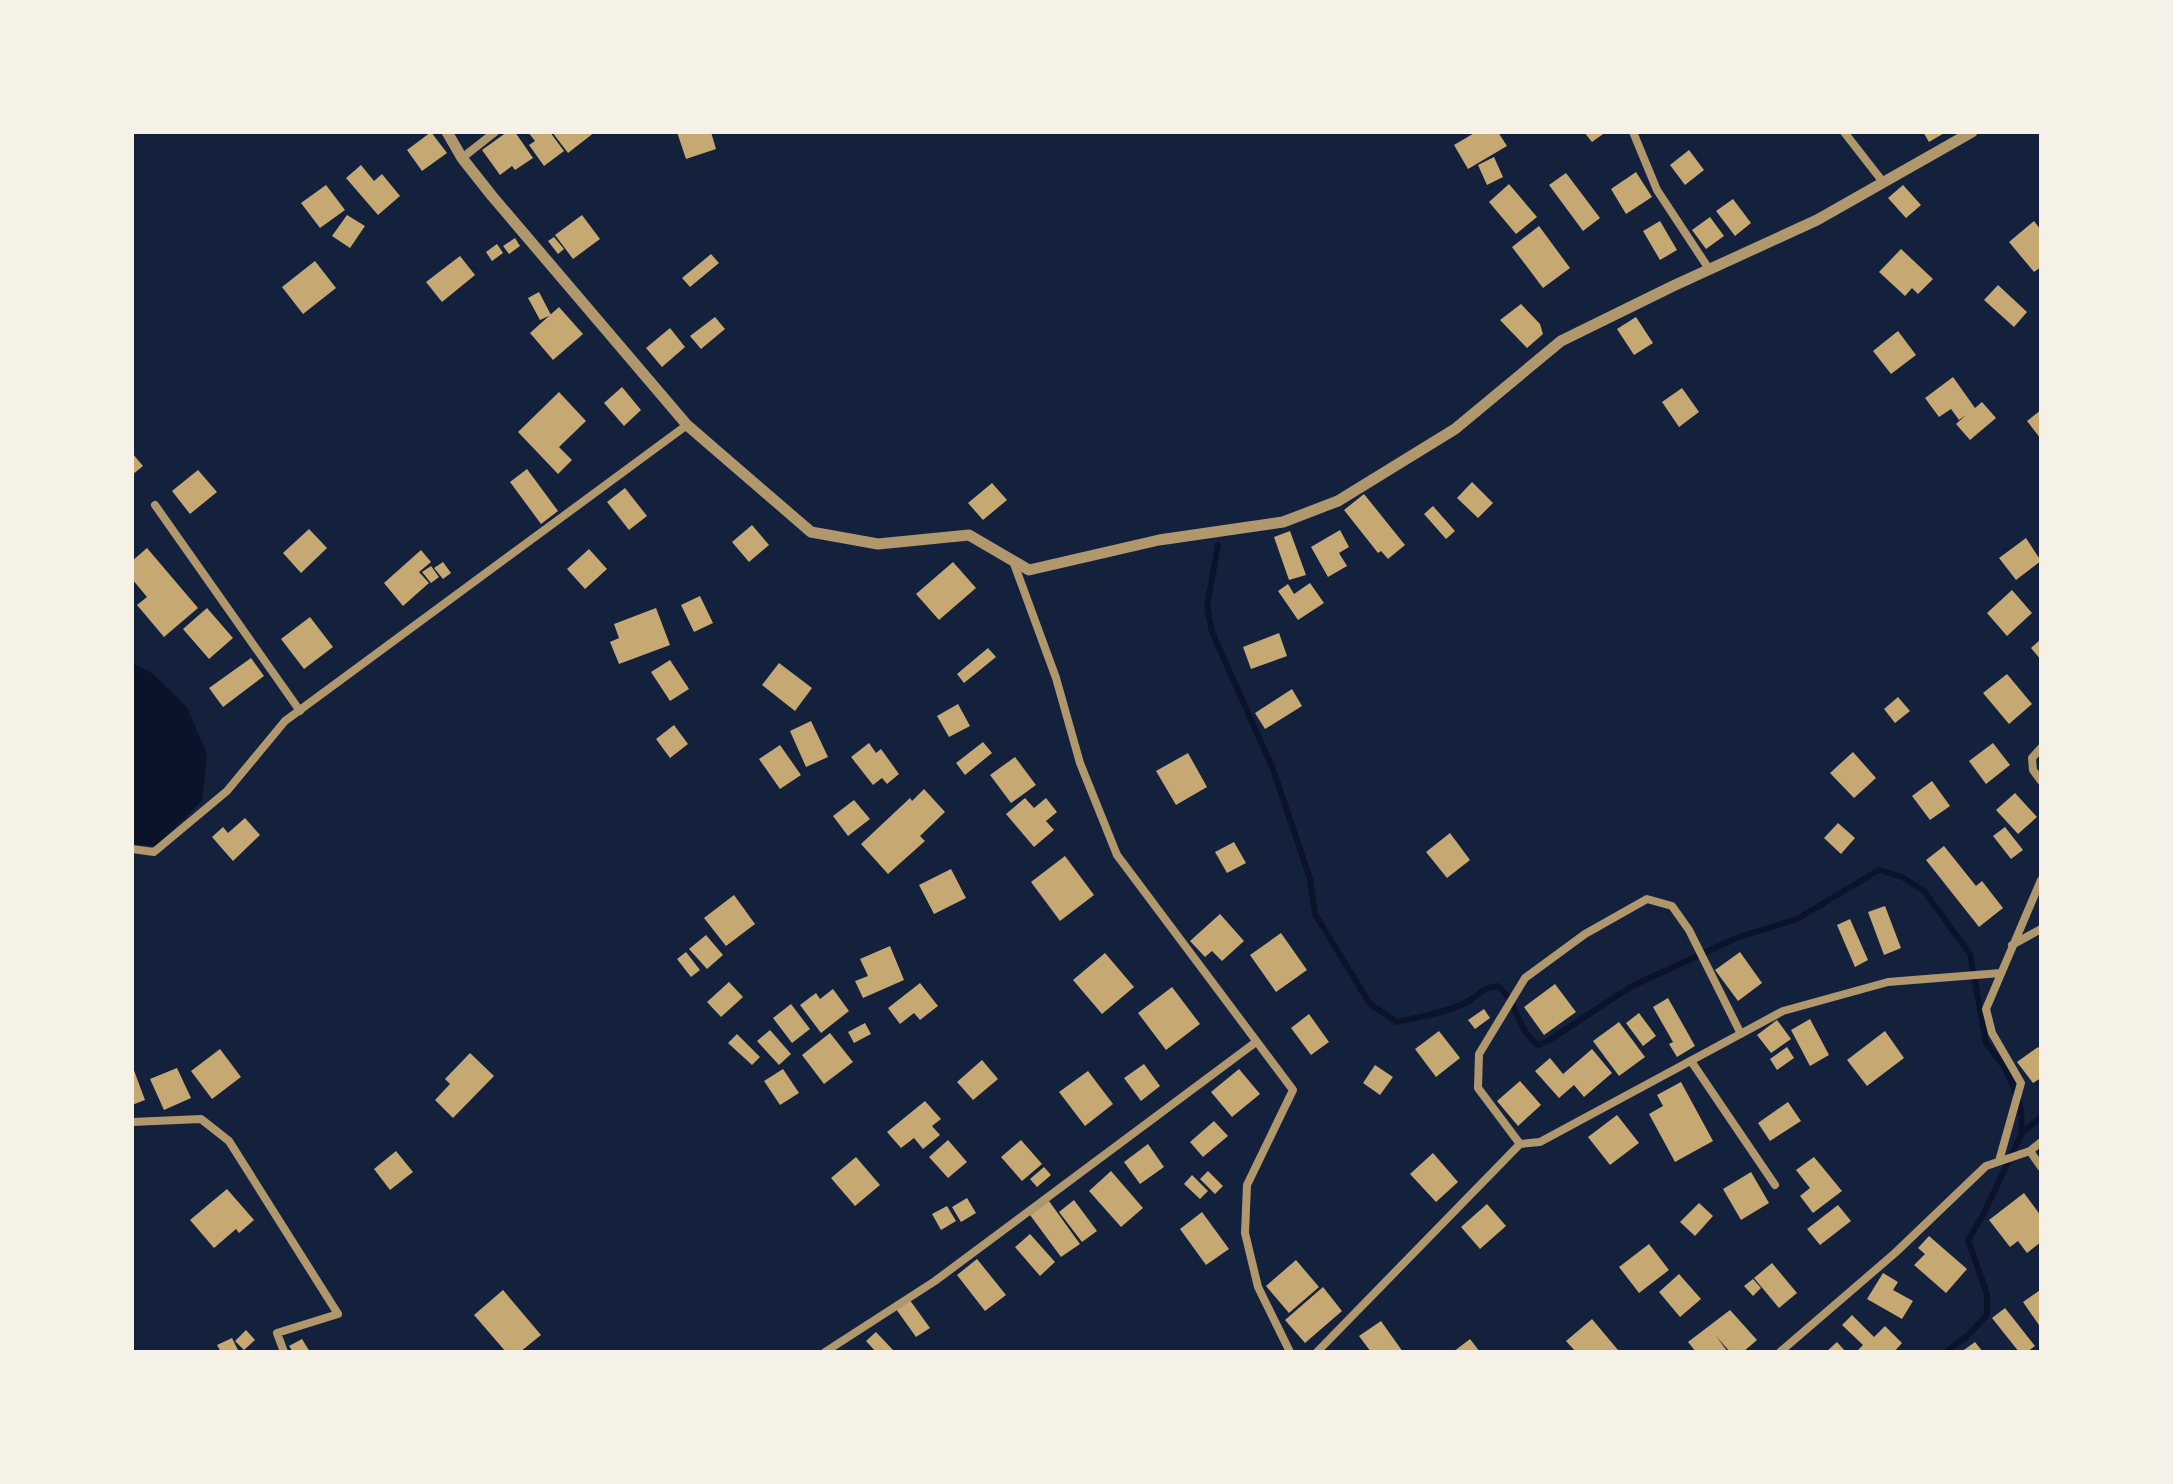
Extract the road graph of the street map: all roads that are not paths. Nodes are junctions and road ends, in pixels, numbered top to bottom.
1 (447, 132) edge
2 (495, 132) edge
3 (1633, 132) edge
4 (1844, 132) edge
5 (1972, 132) edge
6 (462, 158) junction
7 (1883, 182) junction
8 (1709, 269) junction
9 (687, 425) junction
10 (155, 505) dead end
11 (1013, 561) junction
12 (300, 711) junction
13 (2041, 748) edge
14 (2041, 781) edge
15 (132, 849) edge
16 (2041, 880) edge
17 (2041, 929) edge
18 (2012, 945) junction
19 (2001, 973) junction
20 (1741, 1034) junction
21 (1256, 1042) junction
22 (1691, 1061) junction
23 (132, 1122) edge
24 (2041, 1142) edge
25 (1520, 1144) junction
26 (2028, 1151) junction
27 (2000, 1161) junction
28 (2041, 1167) edge
29 (1775, 1185) dead end
30 (284, 1352) edge
31 (825, 1352) edge
32 (1290, 1352) edge
33 (1317, 1352) edge
34 (1780, 1352) edge

1 - 6 street
2 - 6 street
3 - 8 street
4 - 7 street
5 - 7 street
6 - 9 street
7 - 8 street
8 - 11 street
9 - 11 street
9 - 12 street
10 - 12 street
11 - 21 street
12 - 15 street
13 - 14 street
16 - 18 street
17 - 18 street
18 - 19 street
19 - 20 street
19 - 27 street
20 - 22 street
20 - 25 street
21 - 31 street
21 - 32 street
22 - 25 street
22 - 29 street
23 - 30 street
24 - 26 street
25 - 33 street
26 - 27 street
26 - 28 street
27 - 34 street

